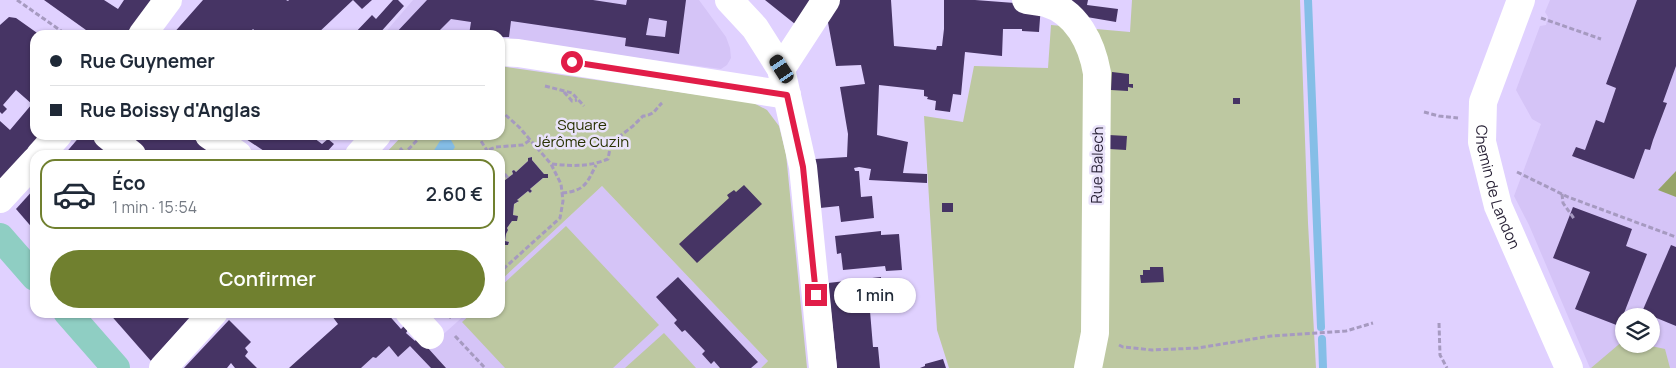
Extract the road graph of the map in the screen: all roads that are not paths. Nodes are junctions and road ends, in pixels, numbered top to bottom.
1 (168, 0) edge
2 (729, 0) edge
3 (826, 0) edge
4 (1026, 0) edge
5 (1521, 0) edge
6 (146, 30) edge
7 (505, 53) edge
8 (784, 82) junction
9 (54, 140) edge
10 (113, 140) edge
11 (216, 140) edge
12 (372, 140) edge
13 (44, 150) edge
14 (126, 150) edge
15 (231, 150) edge
16 (364, 150) edge
17 (30, 166) edge
18 (0, 199) edge
19 (0, 237) edge
20 (30, 271) edge
21 (72, 318) edge
22 (206, 318) edge
23 (418, 318) edge
24 (442, 335) road end
25 (116, 368) edge
26 (163, 368) edge
27 (823, 368) edge
28 (1088, 368) edge
29 (1569, 368) edge

1 - 6 street
2 - 8 street
3 - 8 street
4 - 28 street, Rue Balech
5 - 29 street, Chemin de Landon
7 - 8 street
8 - 27 street
9 - 13 street
10 - 14 street
11 - 15 street
12 - 16 street
17 - 18 street
19 - 20 main road
21 - 25 main road
22 - 26 street
23 - 24 street

